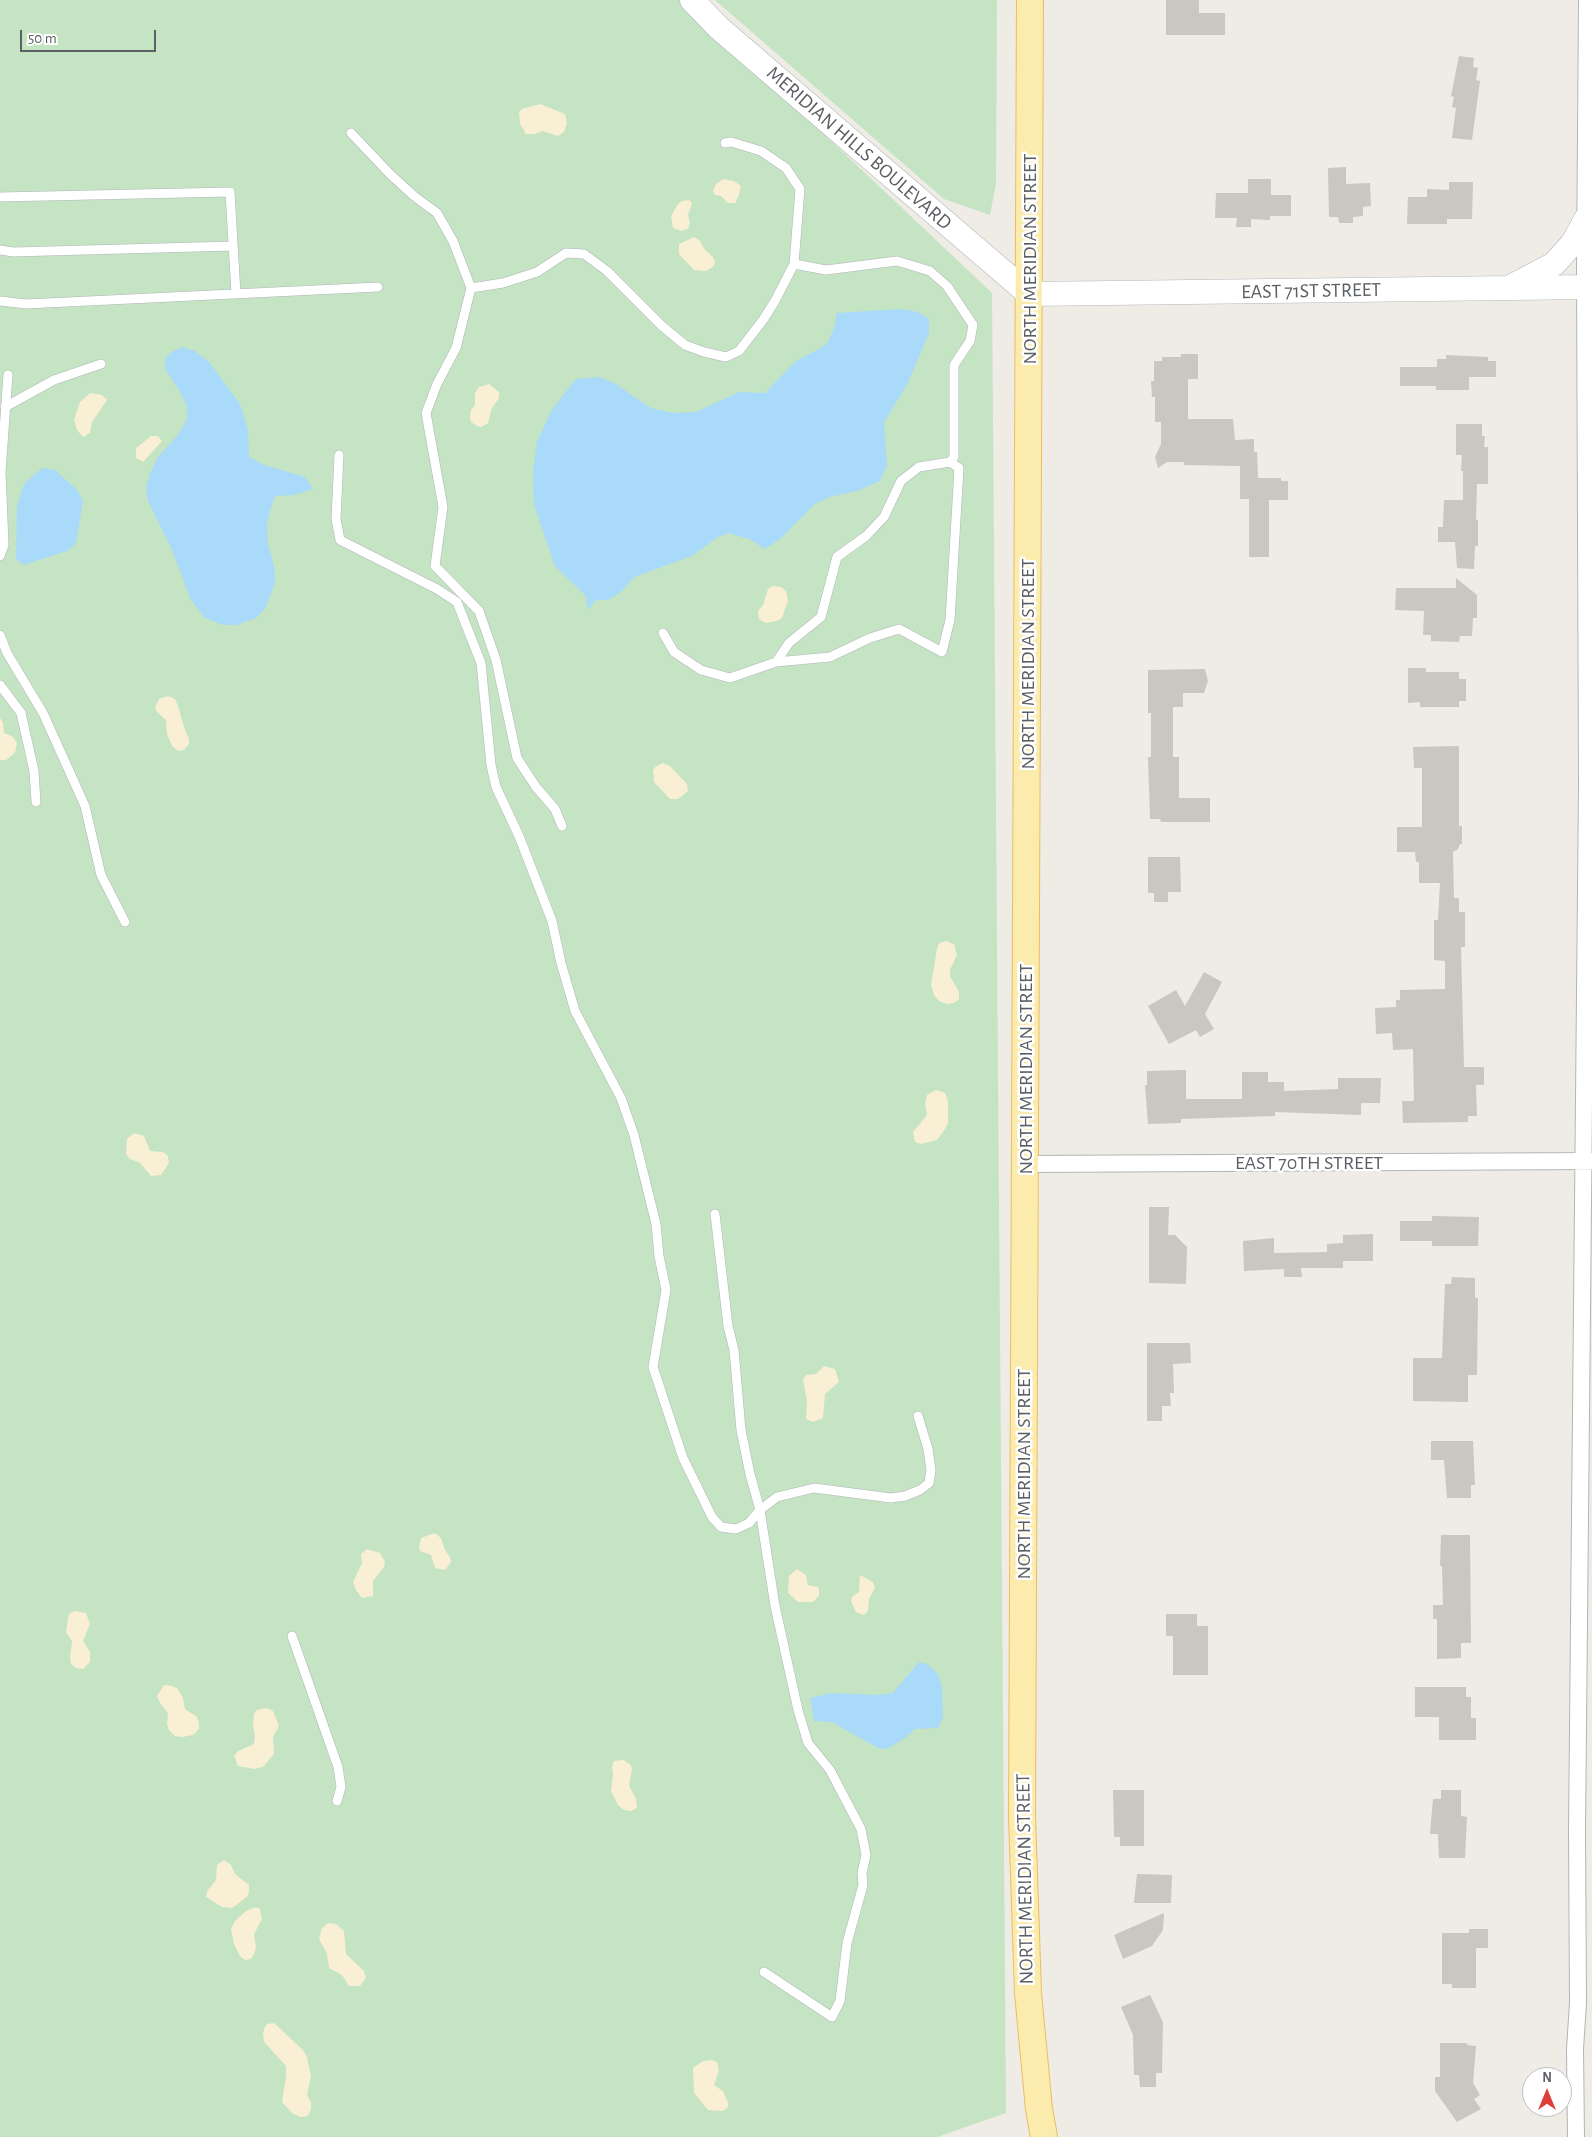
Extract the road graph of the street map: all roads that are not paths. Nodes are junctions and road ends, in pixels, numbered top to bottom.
1 (692, 0) edge
2 (1030, 0) edge
3 (1587, 0) edge
4 (351, 133) dead end
5 (725, 143) dead end
6 (0, 197) edge
7 (1589, 224) edge
8 (234, 246) junction
9 (0, 250) edge
10 (794, 264) junction
11 (378, 287) dead end
12 (1589, 287) edge
13 (471, 288) junction
14 (1508, 288) junction
15 (236, 294) junction
16 (1029, 294) junction
17 (0, 301) edge
18 (101, 364) dead end
19 (8, 375) dead end
20 (5, 407) junction
21 (340, 455) dead end
22 (950, 462) junction
23 (0, 556) edge
24 (664, 633) dead end
25 (0, 635) edge
26 (776, 662) junction
27 (0, 685) edge
28 (1590, 785) edge
29 (36, 802) dead end
30 (562, 826) dead end
31 (125, 922) dead end
32 (1588, 1161) edge
33 (1026, 1164) junction
34 (715, 1214) dead end
35 (918, 1416) dead end
36 (760, 1510) junction
37 (292, 1636) dead end
38 (337, 1801) dead end
39 (764, 1972) dead end
40 (1044, 2137) edge
41 (1576, 2137) edge

1 - 16 main road, MERIDIAN HILLS BOULEVARD
2 - 16 main road, NORTH MERIDIAN STREET
3 - 7 street
4 - 13 lane
5 - 10 lane
6 - 8 lane
7 - 12 street
7 - 14 main road
8 - 9 lane
8 - 15 lane
10 - 13 lane
10 - 22 lane
11 - 15 lane
12 - 14 main road, EAST 71ST STREET
12 - 28 street
13 - 30 lane
14 - 16 main road, EAST 71ST STREET
15 - 17 lane
16 - 33 main road, NORTH MERIDIAN STREET
18 - 20 lane
19 - 20 lane
20 - 23 lane
21 - 36 lane
22 - 26 lane
22 - 26 lane
24 - 26 lane
25 - 31 lane
27 - 29 lane
28 - 32 street
32 - 33 street, EAST 70TH STREET
32 - 41 street
33 - 40 main road, NORTH MERIDIAN STREET
34 - 36 lane
35 - 36 lane
36 - 39 lane
37 - 38 lane

